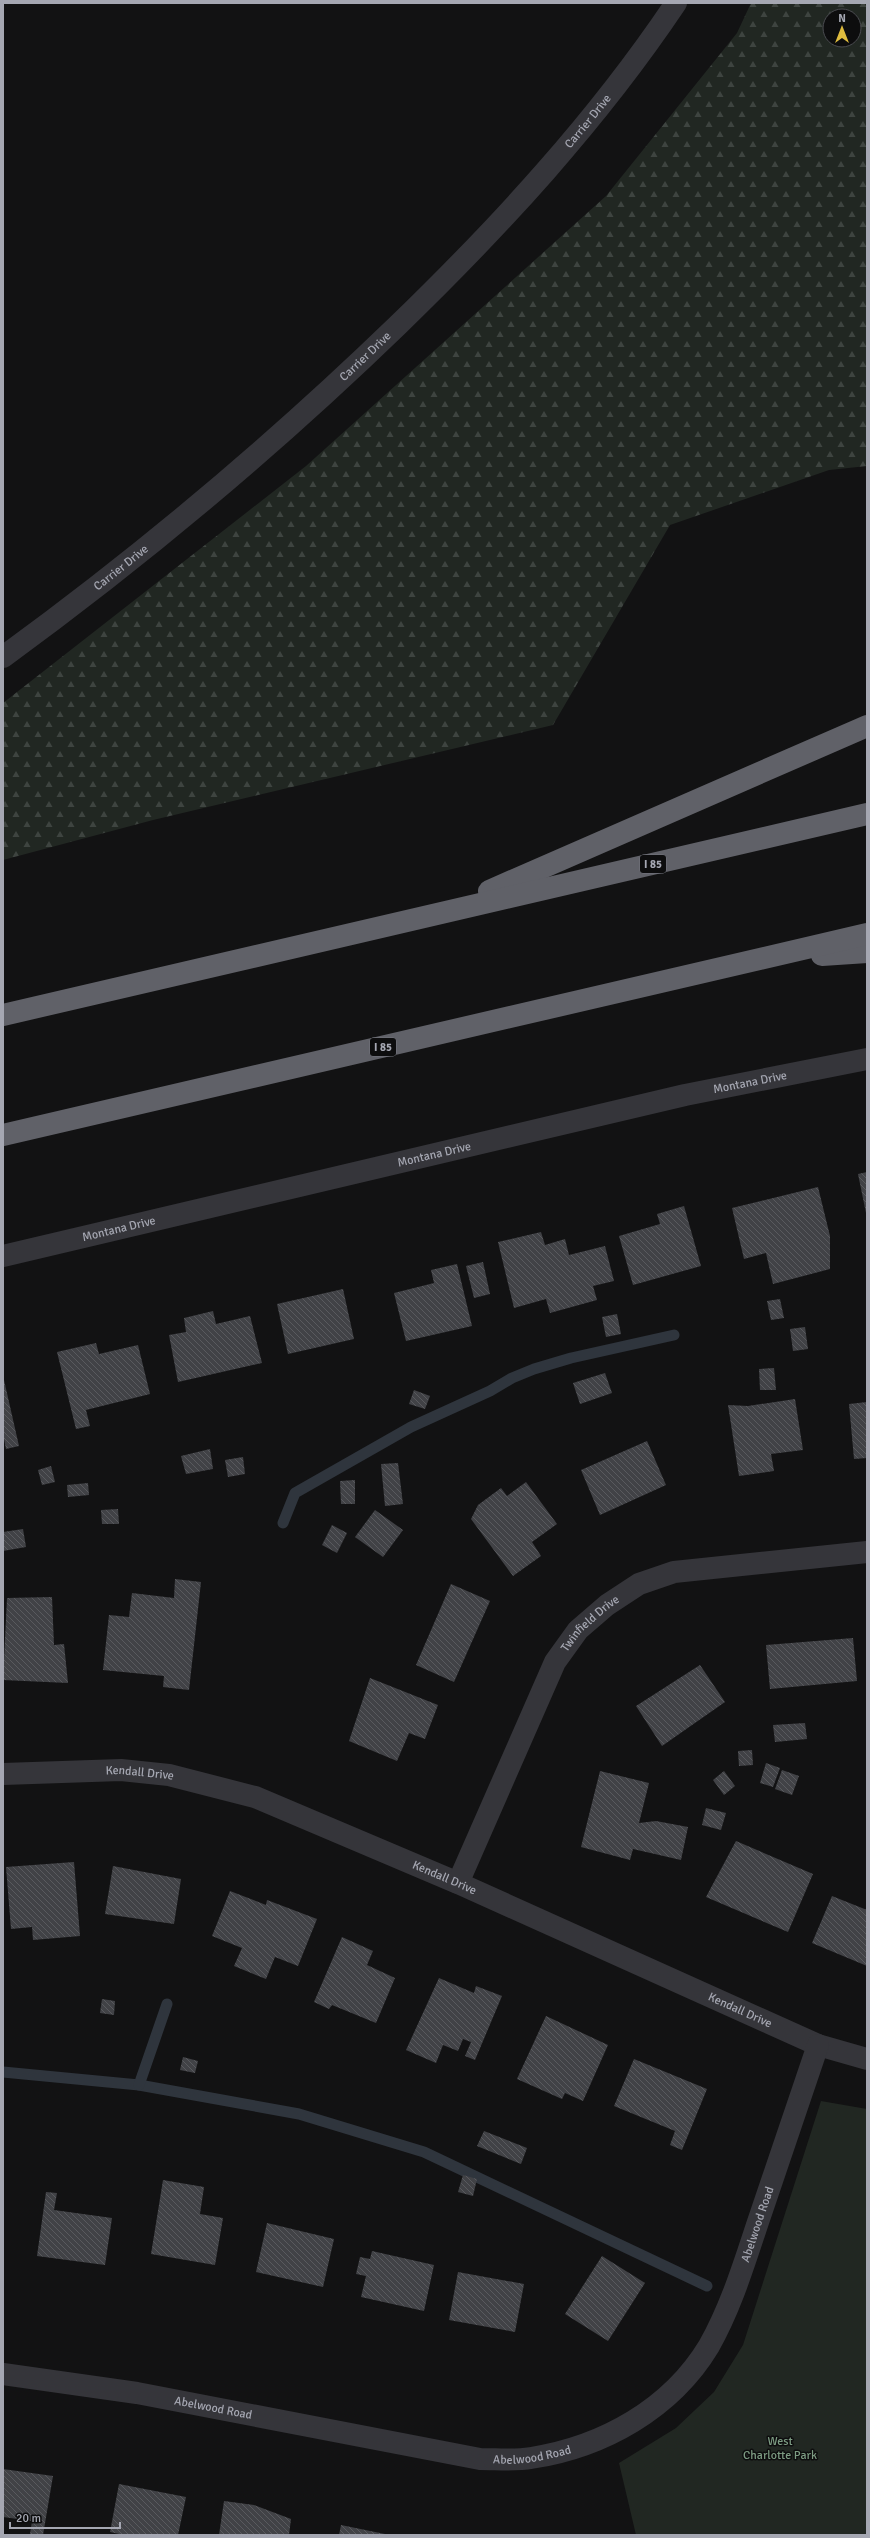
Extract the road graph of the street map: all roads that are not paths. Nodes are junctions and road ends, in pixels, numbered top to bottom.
1 (676, 3) edge
2 (3, 657) edge
3 (867, 726) edge
4 (867, 814) edge
5 (438, 914) junction
6 (867, 934) edge
7 (867, 952) edge
8 (763, 958) junction
9 (3, 1015) edge
10 (867, 1059) edge
11 (3, 1135) edge
12 (3, 1256) edge
13 (867, 1552) edge
14 (3, 1774) edge
15 (458, 1883) junction
16 (818, 2045) junction
17 (867, 2059) edge
18 (3, 2374) edge

1 - 2 street, Carrier Drive
3 - 5 highway
4 - 5 highway, I 85
5 - 9 highway, I 85
6 - 8 highway, I 85
7 - 8 highway
8 - 11 highway, I 85
10 - 12 street, Montana Drive
13 - 15 street, Twinfield Drive
14 - 15 street, Kendall Drive
15 - 16 street, Kendall Drive
16 - 17 street, Kendall Drive
16 - 18 street, Abelwood Road

